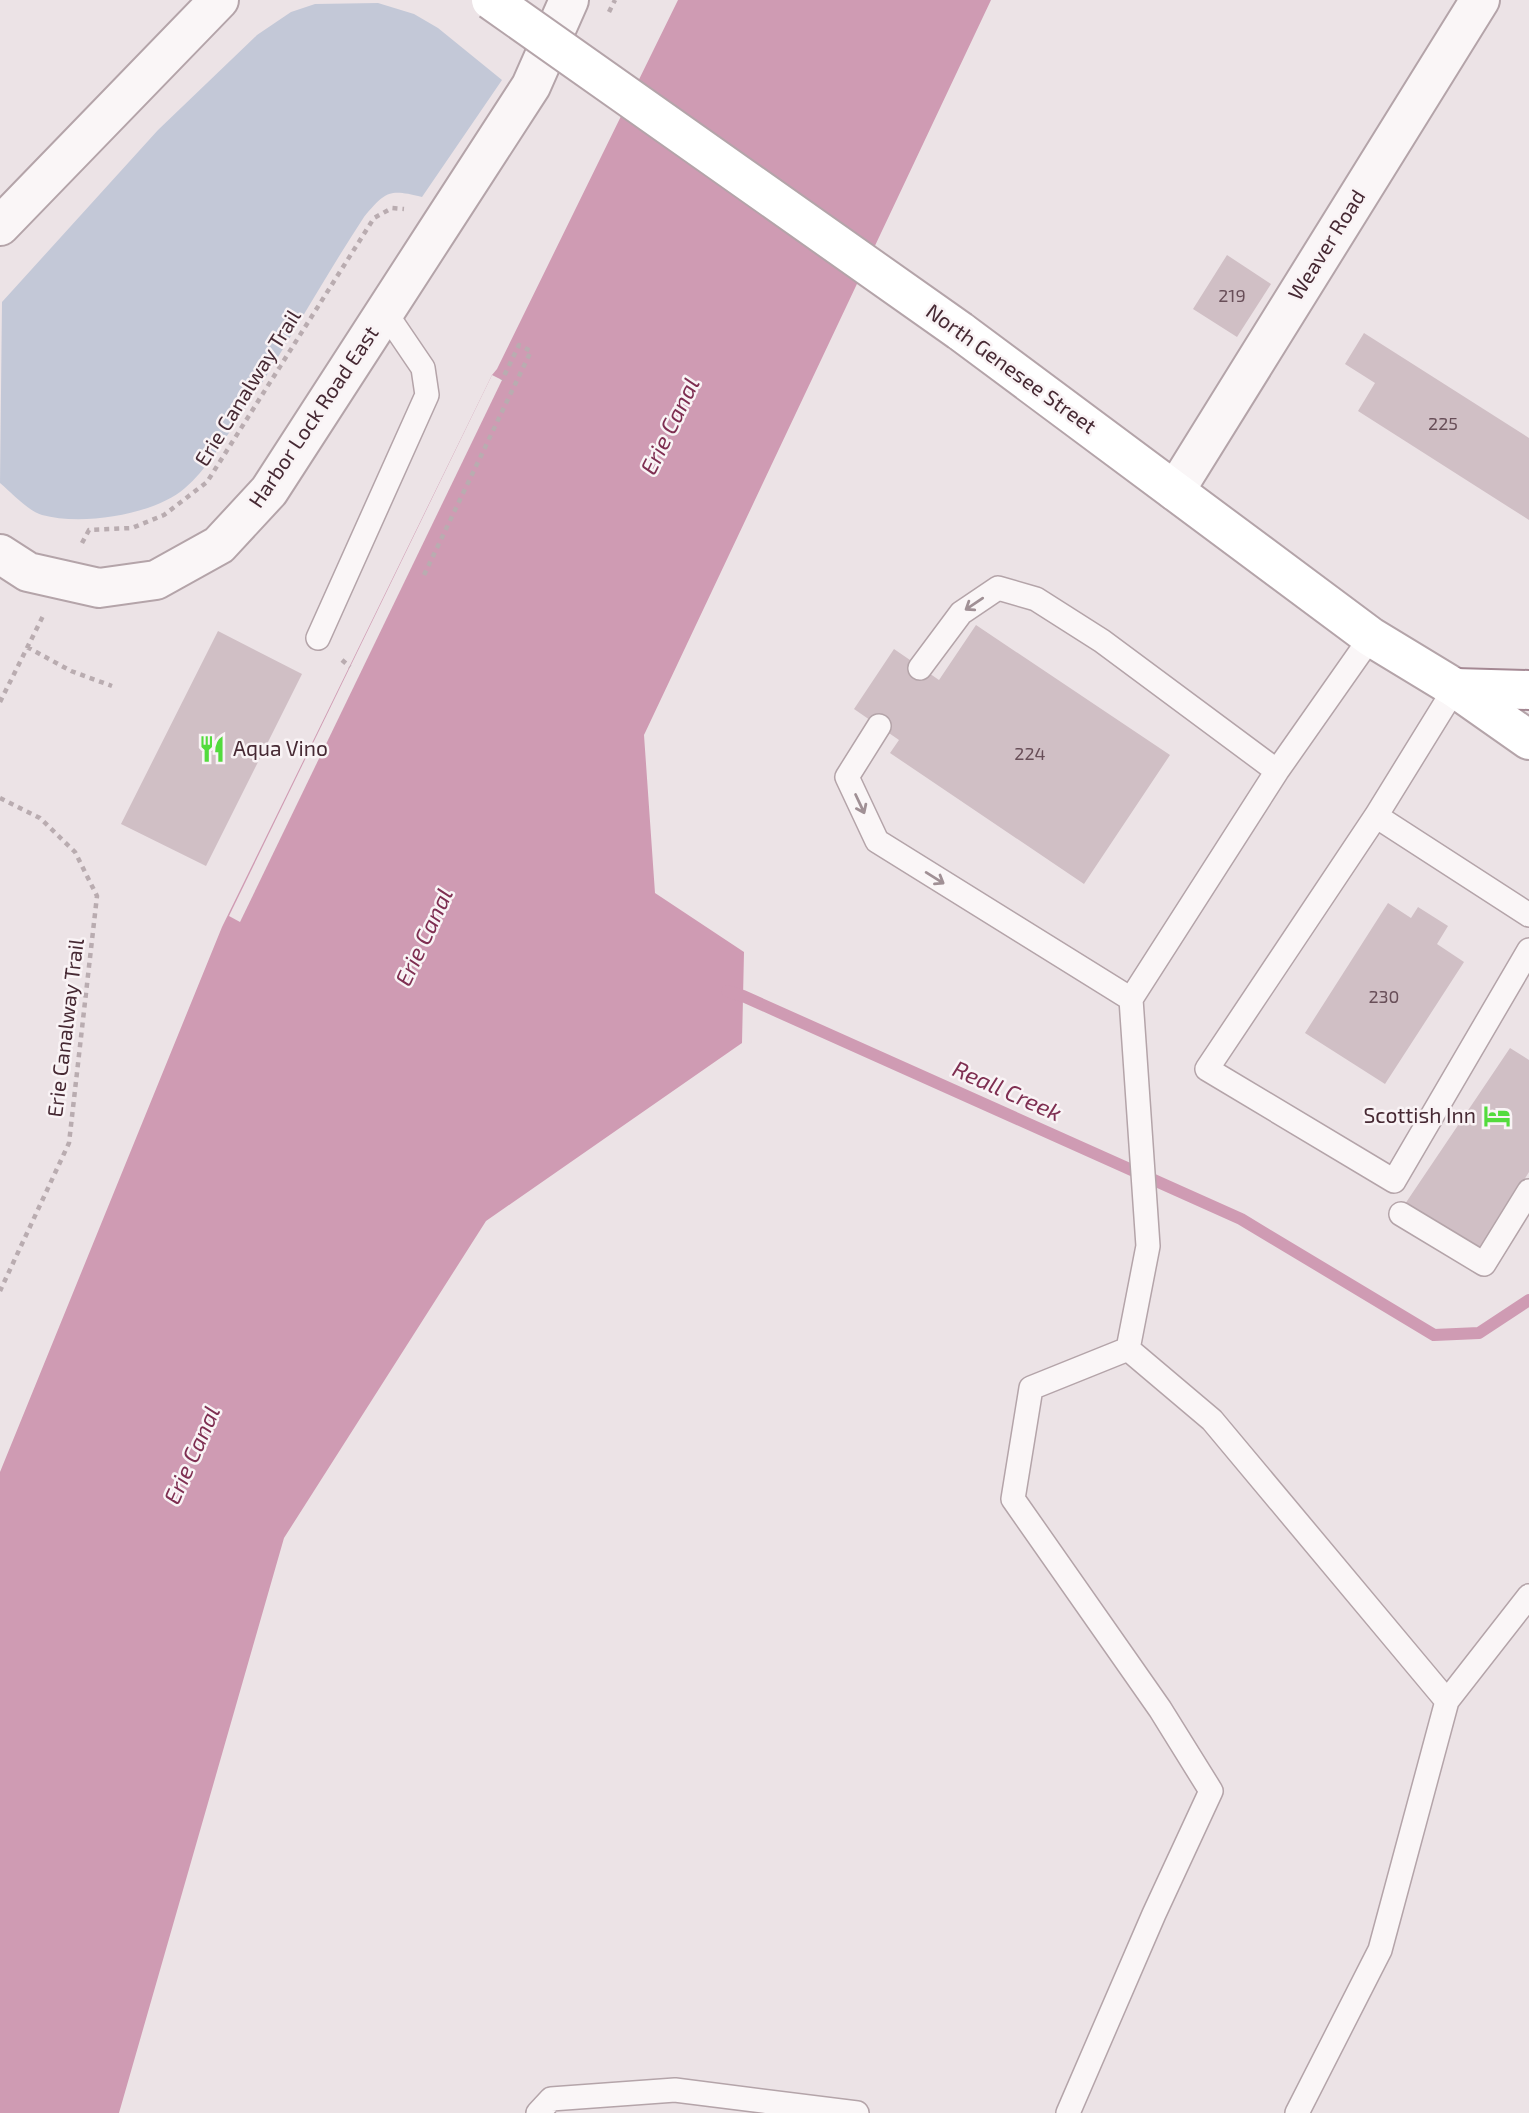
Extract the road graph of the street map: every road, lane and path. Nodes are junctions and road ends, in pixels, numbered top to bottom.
1 (219, 0) edge
2 (491, 0) edge
3 (569, 0) edge
4 (1480, 0) edge
5 (410, 210) dead end
6 (0, 226) edge
7 (385, 312) junction
8 (502, 380) dead end
9 (1175, 491) junction
10 (81, 544) dead end
11 (0, 554) edge
12 (424, 575) dead end
13 (48, 606) dead end
14 (1371, 637) junction
15 (318, 638) dead end
16 (27, 647) junction
17 (920, 668) dead end
18 (113, 686) dead end
19 (1455, 688) junction
20 (1529, 690) edge
21 (0, 702) edge
22 (878, 726) dead end
23 (1529, 740) edge
24 (1277, 771) junction
25 (0, 798) edge
26 (1376, 816) junction
27 (1529, 915) edge
28 (1529, 950) edge
29 (1131, 999) junction
30 (1529, 1191) edge
31 (1401, 1214) dead end
32 (0, 1291) edge
33 (1128, 1349) junction
34 (1529, 1596) edge
35 (1447, 1701) junction
36 (538, 2113) edge
37 (857, 2113) edge
38 (1068, 2113) edge
39 (1297, 2113) edge

1 - 6 street
2 - 9 main road, North Genesee Street, bridge
3 - 7 street, Harbor Lock Road East
4 - 9 street, Weaver Road
5 - 10 path, Erie Canalway Trail
7 - 11 street, Harbor Lock Road East
7 - 15 lane
8 - 12 path
9 - 14 main road, North Genesee Street
13 - 16 path
14 - 19 main road, North Genesee Street
14 - 24 lane
16 - 18 path
16 - 21 path
24 -> 17 lane
19 - 20 main road
19 - 23 main road, North Genesee Street
19 - 26 lane
22 -> 29 lane
24 - 29 lane
25 - 32 path, Erie Canalway Trail
26 - 27 lane
26 - 28 lane
29 - 33 lane
30 - 31 lane
33 - 35 lane
33 - 38 lane
34 - 35 lane
35 - 39 lane
36 - 37 lane

